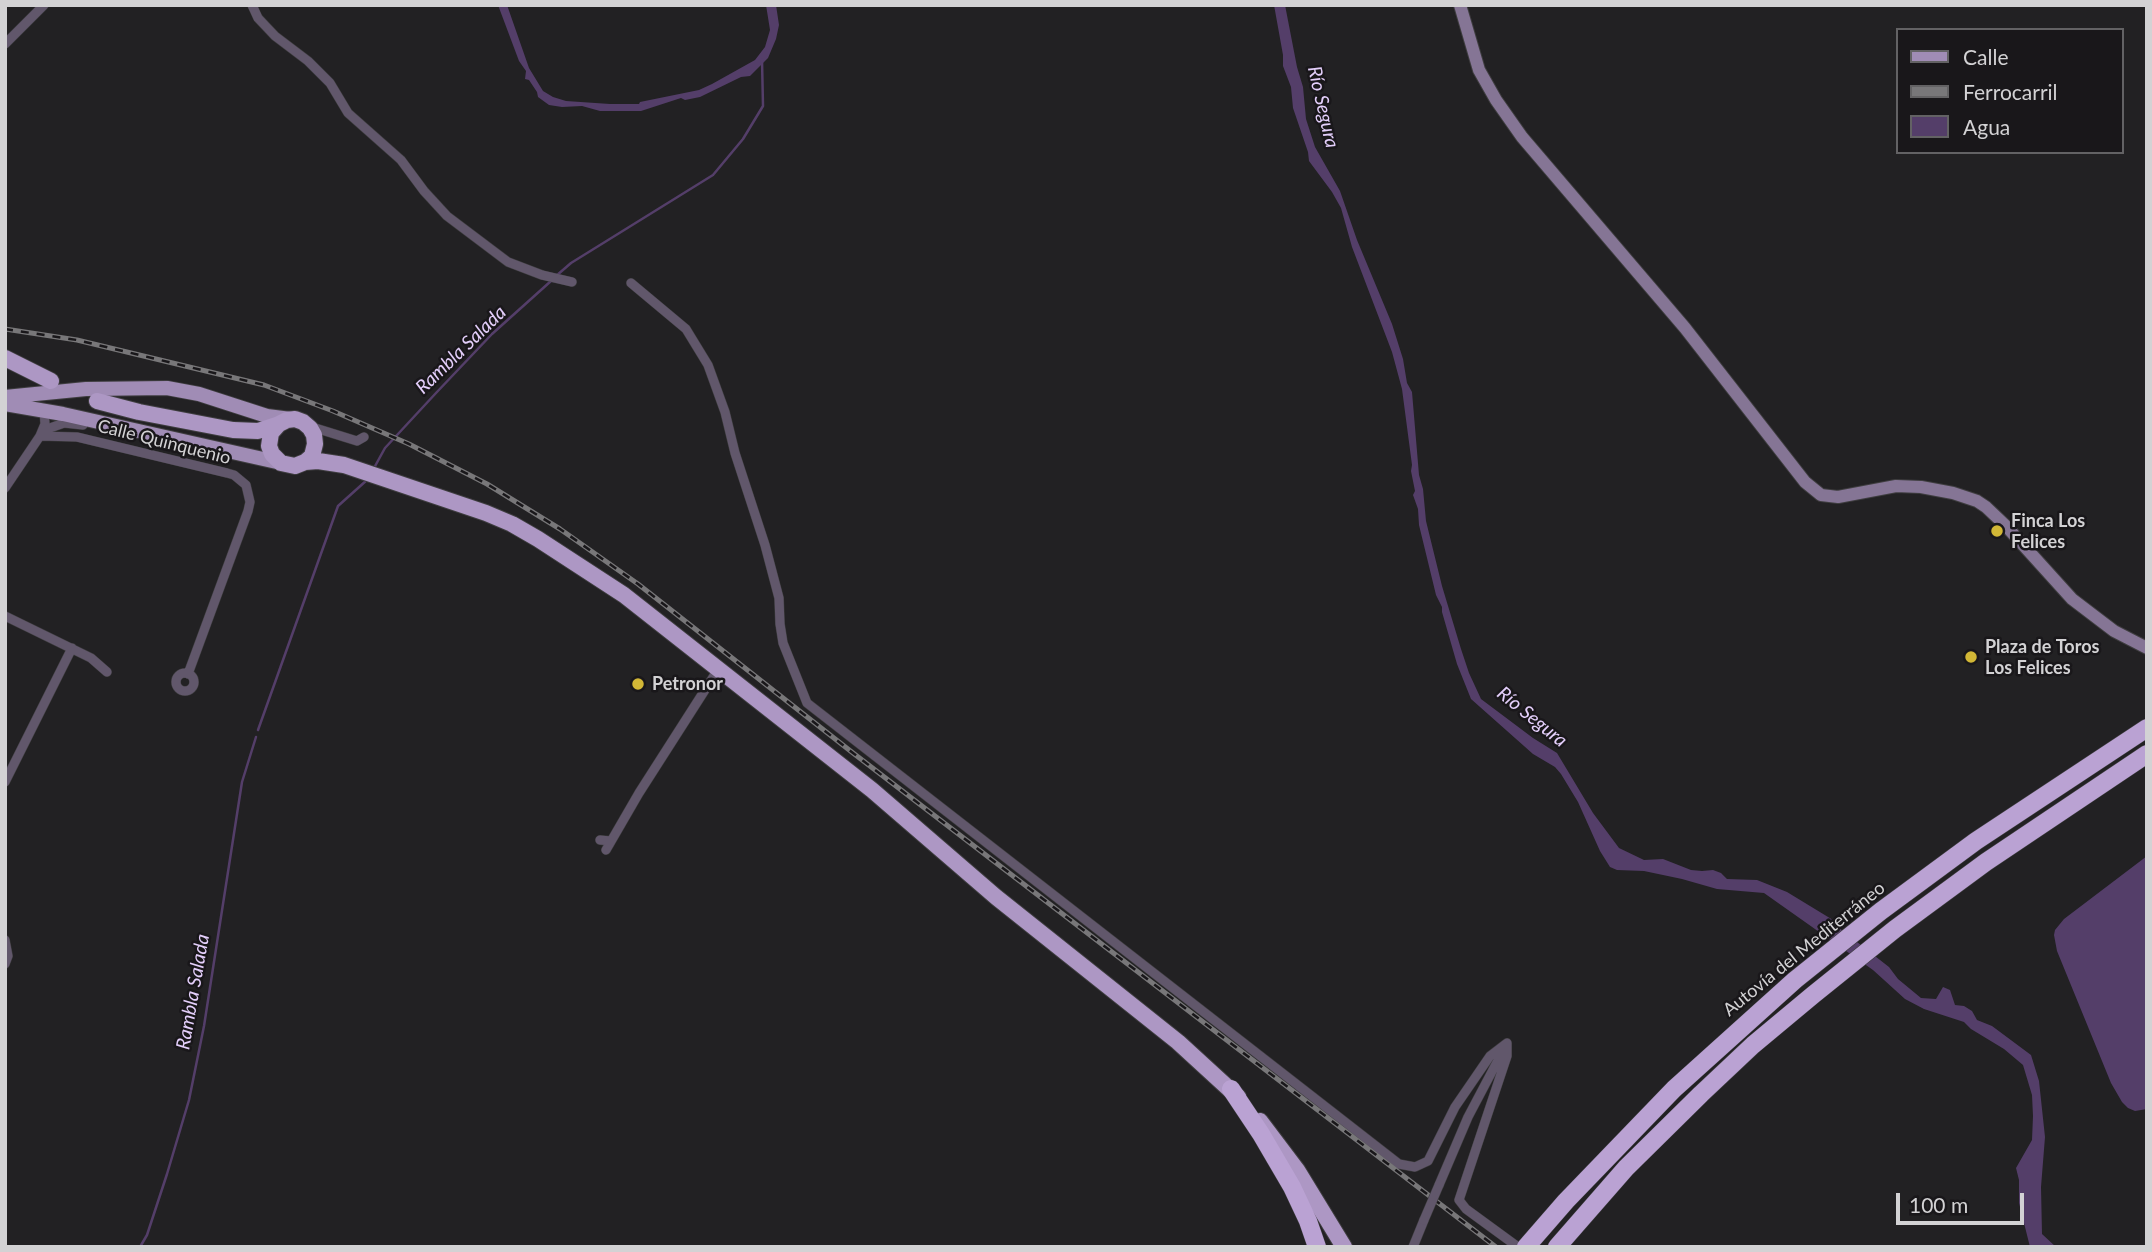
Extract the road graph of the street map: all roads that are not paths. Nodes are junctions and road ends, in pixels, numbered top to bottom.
1 (44, 5) edge
2 (252, 5) edge
3 (1460, 5) edge
4 (5, 44) edge
5 (572, 282) dead end
6 (631, 283) dead end
7 (5, 358) edge
8 (49, 387) junction
9 (5, 397) edge
10 (97, 401) dead end
11 (5, 404) edge
12 (21, 407) junction
13 (44, 410) junction
14 (285, 421) junction
15 (233, 430) junction
16 (40, 436) junction
17 (162, 437) junction
18 (364, 437) dead end
19 (320, 438) junction
20 (276, 459) junction
21 (305, 462) junction
22 (350, 467) junction
23 (5, 488) edge
24 (5, 615) edge
25 (2147, 635) edge
26 (2130, 640) junction
27 (72, 648) junction
28 (2147, 649) edge
29 (719, 668) junction
30 (107, 672) dead end
31 (188, 674) dead end
32 (2147, 728) edge
33 (2147, 754) edge
34 (5, 782) edge
35 (600, 840) dead end
36 (5, 940) edge
37 (5, 964) edge
38 (1507, 1043) junction
39 (1231, 1090) junction
40 (1341, 1244) edge
41 (1317, 1247) edge
42 (1413, 1247) edge
43 (1518, 1247) edge
44 (1526, 1247) edge
45 (1557, 1247) edge

1 - 4 street
2 - 5 street
3 - 26 main road
6 - 38 street
7 - 8 highway
8 - 9 main road
8 - 13 main road
8 - 14 main road
10 - 15 highway
11 - 12 main road
12 - 13 main road
12 - 16 street
13 - 16 street
13 - 17 main road
14 - 15 highway
14 - 19 highway
14 - 20 highway
15 - 20 highway
16 - 17 street
16 - 23 street
16 - 31 street, Calle Quinquenio
17 - 20 main road
18 - 19 street
19 - 21 highway
19 - 22 highway
20 - 21 highway
21 - 22 highway
22 - 29 highway
24 - 27 street
25 - 26 main road
26 - 28 main road
27 - 30 street
27 - 34 street
29 - 35 street
29 - 39 highway
32 - 44 highway, Autovía del Mediterráneo
33 - 45 highway
36 - 37 street
38 - 42 street, bridge
38 - 43 street
39 - 40 highway
39 - 41 highway

